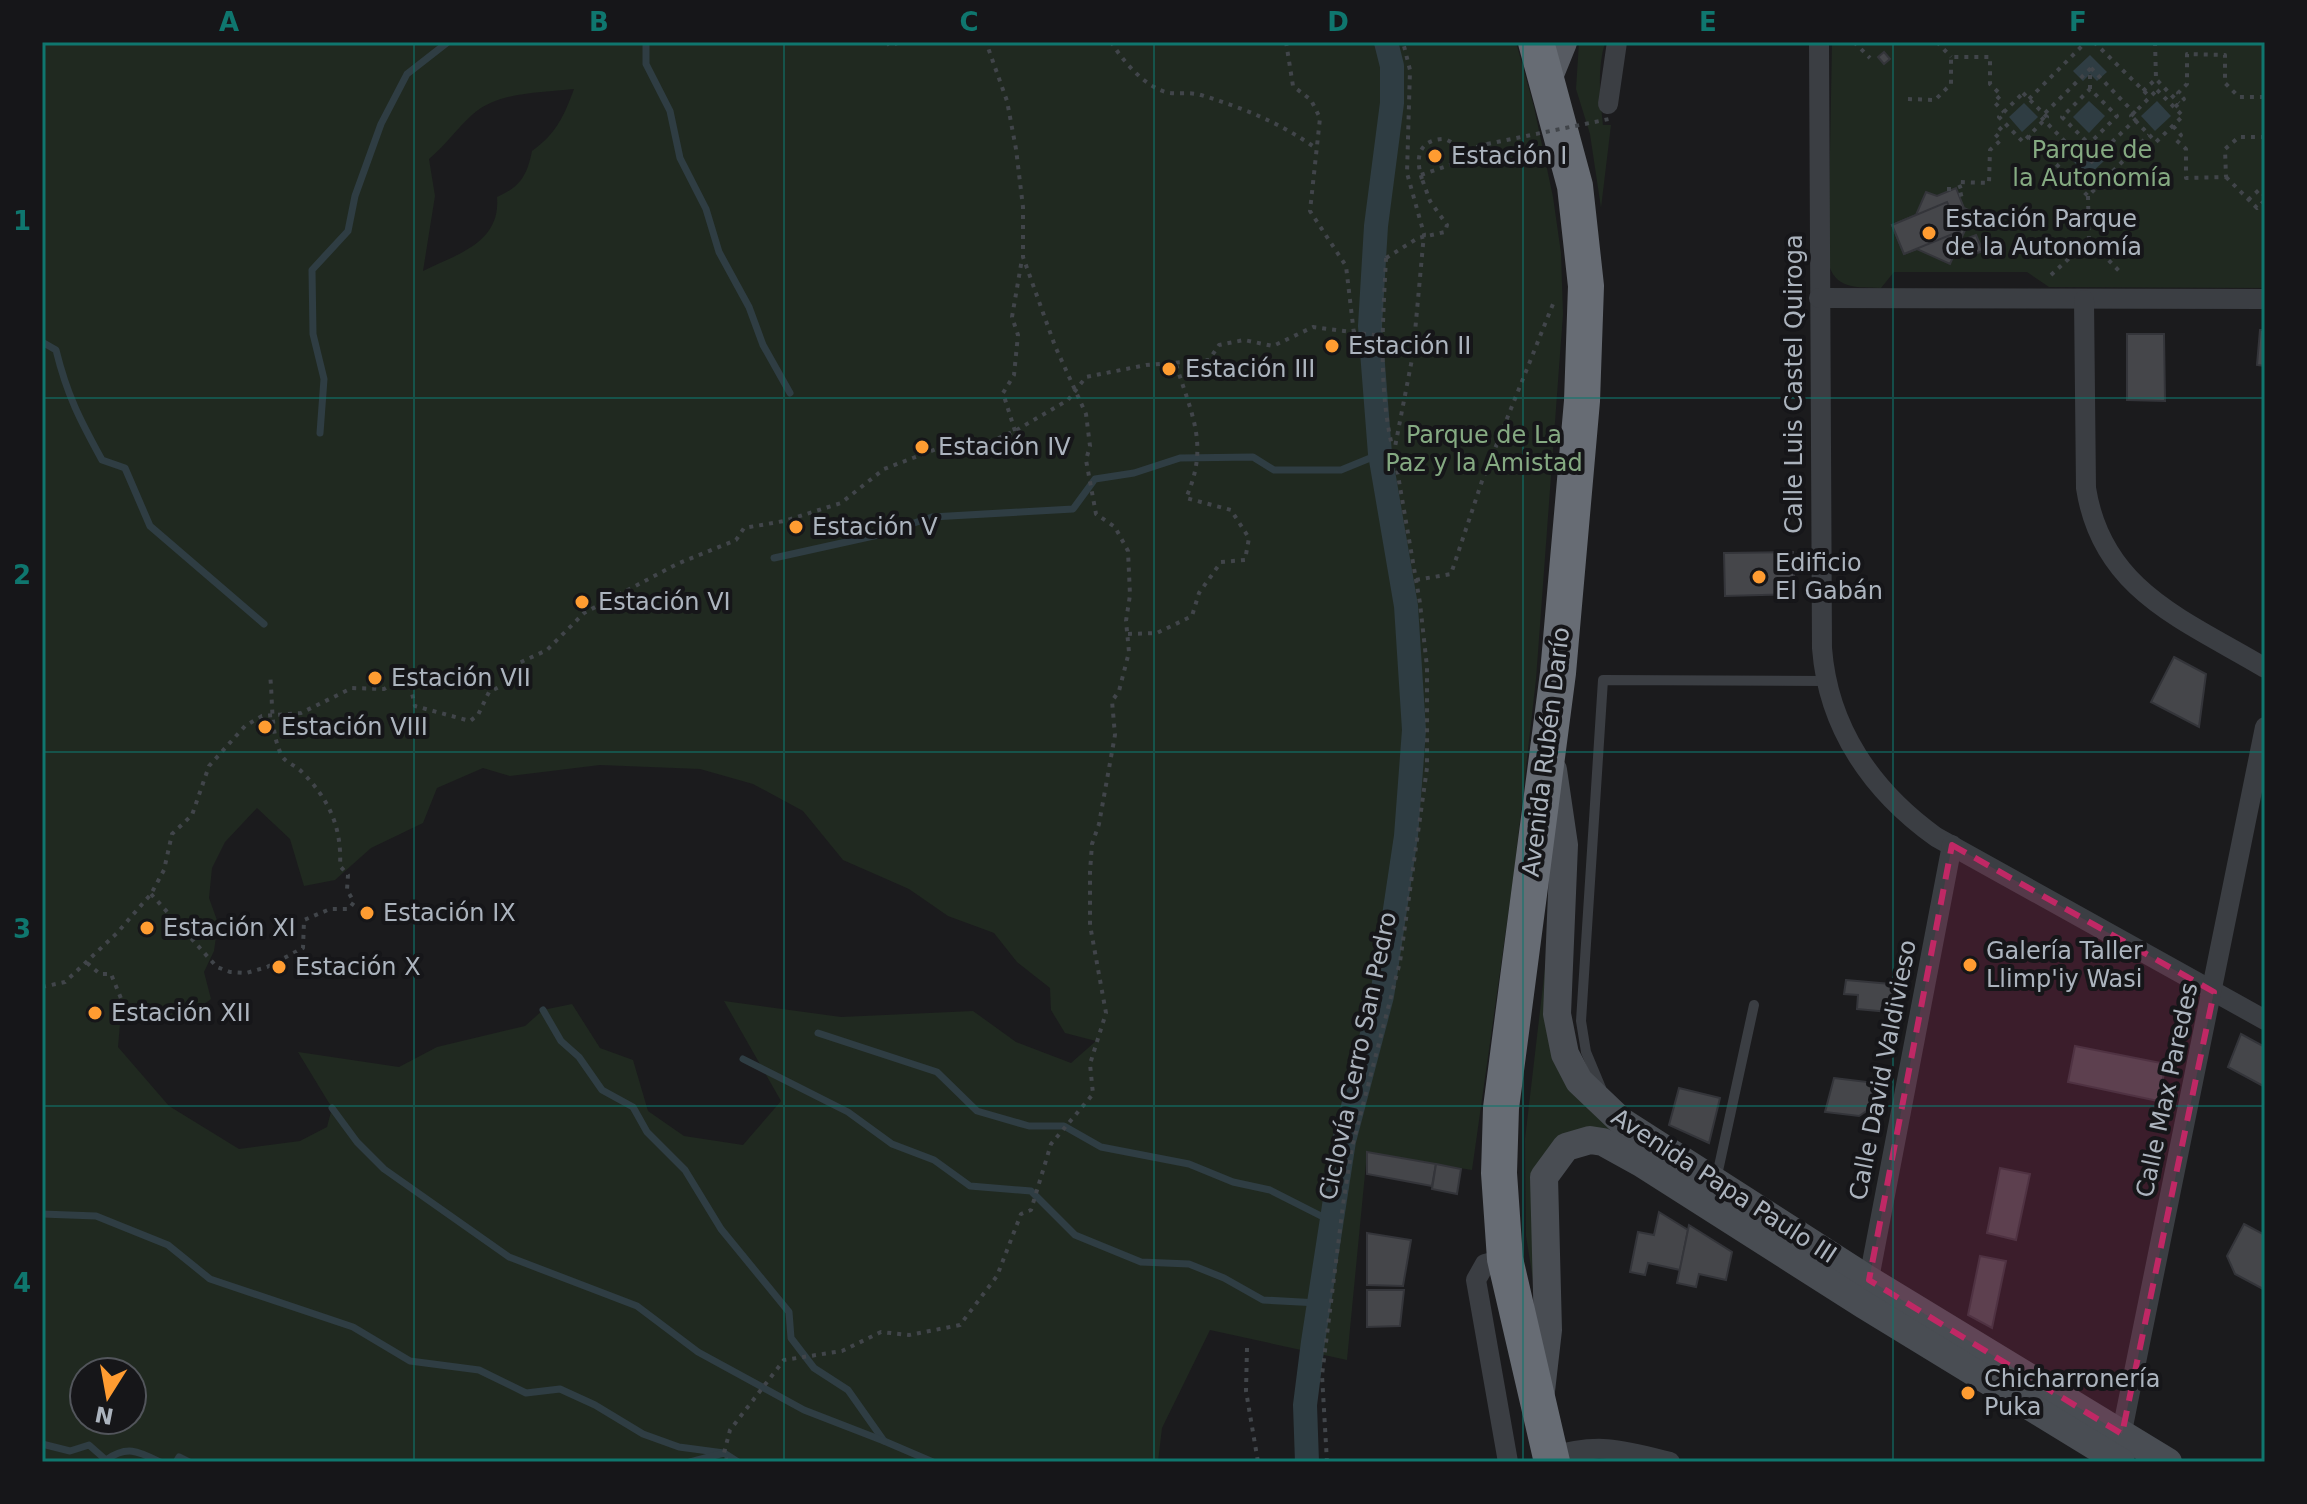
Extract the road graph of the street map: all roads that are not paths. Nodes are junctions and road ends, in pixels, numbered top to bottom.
1 (1536, 42) edge
2 (1561, 42) edge
3 (1617, 42) edge
4 (1819, 42) edge
5 (1546, 79) junction
6 (1609, 112) road end
7 (1819, 298) junction
8 (2265, 299) edge
9 (2084, 300) junction
10 (2265, 668) edge
11 (1825, 681) junction
12 (2265, 727) edge
13 (1550, 743) junction
14 (1952, 845) junction
15 (2214, 992) junction
16 (1754, 1005) dead end
17 (2265, 1020) edge
18 (1621, 1121) junction
19 (1716, 1182) junction
20 (1505, 1259) junction
21 (1866, 1293) junction
22 (1538, 1412) junction
23 (2119, 1454) edge
24 (1551, 1459) edge
25 (1508, 1462) edge
26 (1670, 1462) edge
27 (2168, 1462) edge

1 - 5 highway, Avenida Rubén Darío
2 - 5 main road
3 - 6 street
4 - 7 street, Calle Luis Castel Quiroga
5 - 13 highway, Avenida Rubén Darío
7 - 9 street
7 - 11 street, Calle Luis Castel Quiroga
8 - 9 street
9 - 10 street
11 - 14 street, Calle Luis Castel Quiroga
11 - 18 lane
12 - 15 street, Calle Max Paredes
13 - 18 main road, Avenida Papa Paulo III
13 - 20 highway, Avenida Rubén Darío
14 - 15 street, Calle Luis Castel Quiroga
14 - 21 street, Calle David Valdivieso
15 - 17 street, Calle Luis Castel Quiroga
15 - 23 street, Calle Max Paredes
16 - 19 lane
18 - 19 main road, Avenida Papa Paulo III
19 - 21 main road, Avenida Papa Paulo III
20 - 22 highway, Avenida Rubén Darío
20 - 25 street
21 - 22 main road, Avenida Papa Paulo III
21 - 23 main road, Avenida Papa Paulo III
22 - 24 highway, Avenida Rubén Darío
23 - 27 main road, Avenida Papa Paulo III
24 - 26 street

